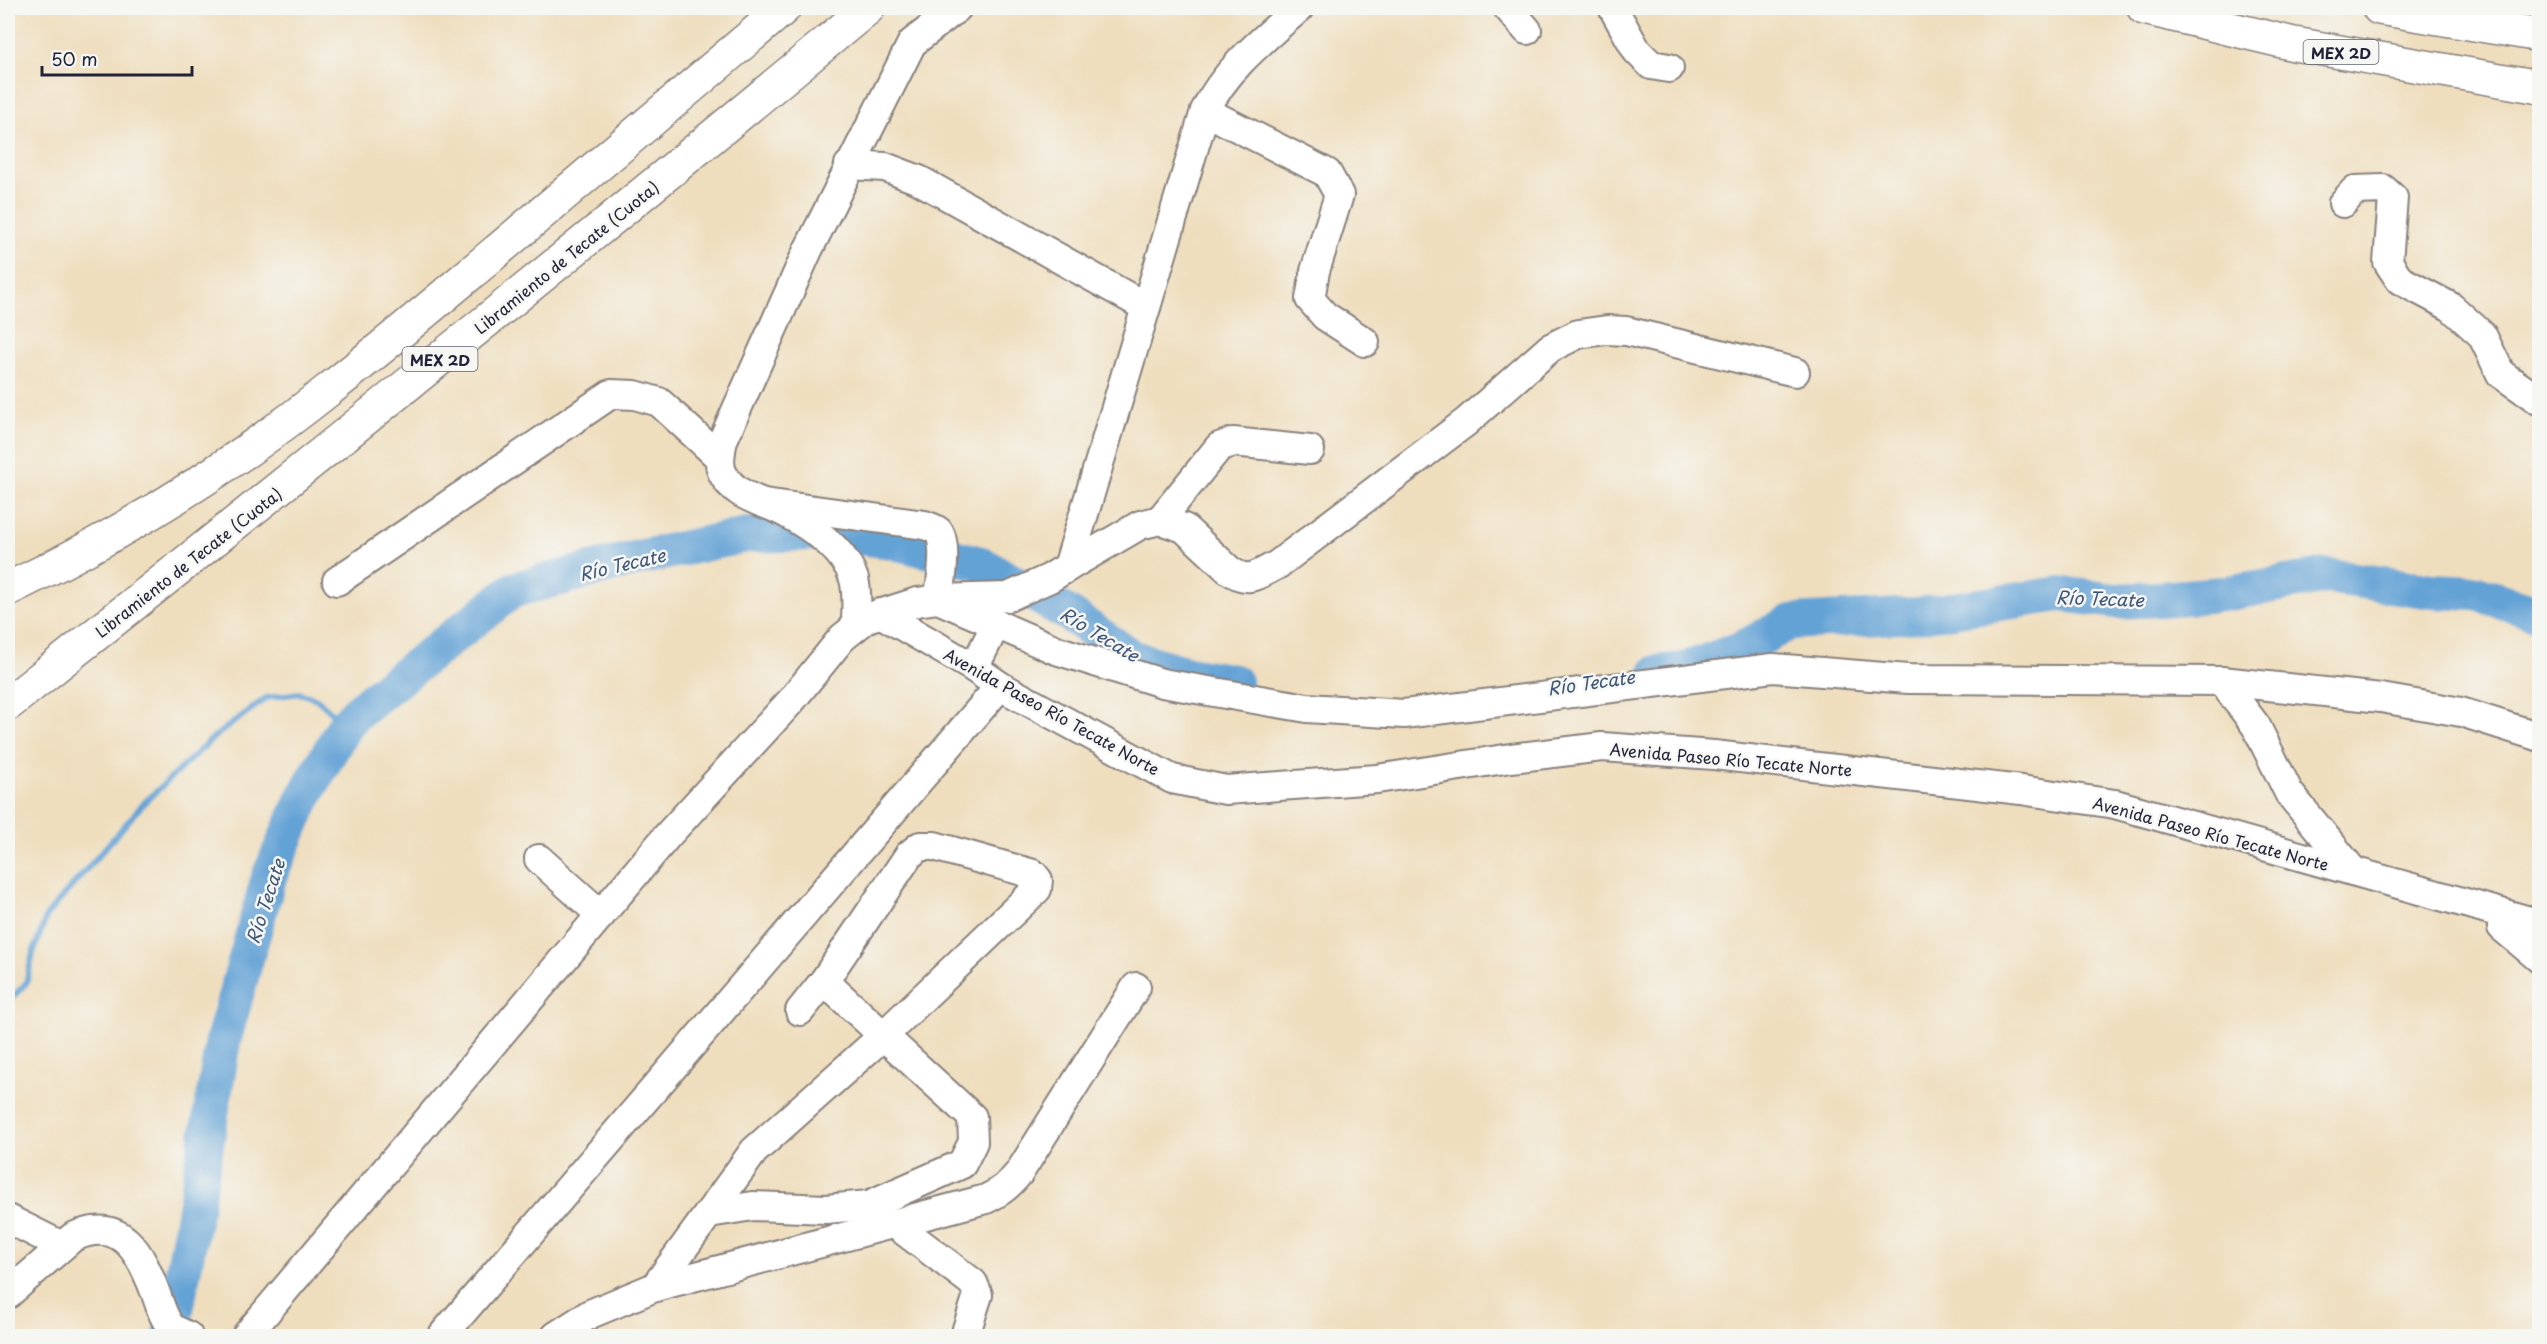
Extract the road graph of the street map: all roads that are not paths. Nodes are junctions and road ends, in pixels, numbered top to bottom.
1 (784, 8) edge
2 (868, 8) edge
3 (957, 8) edge
4 (1299, 8) edge
5 (1508, 8) edge
6 (1612, 8) edge
7 (2144, 8) edge
8 (2379, 8) edge
9 (1527, 30) dead end
10 (2540, 35) edge
11 (1669, 68) dead end
12 (2540, 87) edge
13 (1205, 111) junction
14 (849, 165) junction
15 (2343, 203) dead end
16 (1146, 307) junction
17 (1365, 342) dead end
18 (1795, 372) dead end
19 (2540, 401) edge
20 (1310, 450) dead end
21 (720, 458) junction
22 (764, 503) junction
23 (1160, 520) junction
24 (1059, 573) junction
25 (337, 581) dead end
26 (8, 589) edge
27 (945, 594) junction
28 (868, 619) junction
29 (996, 624) junction
30 (939, 648) junction
31 (974, 668) junction
32 (2222, 681) junction
33 (1000, 686) junction
34 (8, 704) edge
35 (2540, 737) edge
36 (538, 859) dead end
37 (2353, 871) junction
38 (2505, 914) junction
39 (601, 915) junction
40 (2540, 924) edge
41 (2540, 959) edge
42 (824, 981) junction
43 (1136, 987) dead end
44 (800, 1011) dead end
45 (884, 1035) junction
46 (709, 1213) junction
47 (8, 1219) edge
48 (896, 1224) junction
49 (62, 1246) junction
50 (655, 1287) junction
51 (8, 1294) edge
52 (967, 1329) dead end
53 (188, 1336) edge
54 (246, 1336) edge
55 (442, 1336) edge
56 (556, 1336) edge

1 - 26 highway, MEX 2D
2 - 34 highway, Libramiento de Tecate (Cuota) / MEX 2D
3 - 14 street
4 - 13 street
5 - 9 street
6 - 11 street
7 - 12 highway, MEX 2D
8 - 10 highway
13 - 16 street
13 - 17 street
14 - 16 street
14 - 21 street
15 - 19 street
16 - 24 street
18 - 23 street
20 - 23 street
21 - 22 street
21 - 25 street
22 - 27 street
22 - 28 street
23 - 24 street
24 - 27 street
27 - 28 street
27 - 29 street
27 - 30 street
28 - 30 street, Avenida Paseo Río Tecate Norte
28 - 39 street
29 - 31 street
29 - 32 street
30 - 31 street, Avenida Paseo Río Tecate Norte
31 - 33 street, Avenida Paseo Río Tecate Norte
32 - 35 street
32 - 37 street
33 - 37 street, Avenida Paseo Río Tecate Norte
33 - 55 street
36 - 39 street
37 - 38 street, Avenida Paseo Río Tecate Norte
38 - 40 street, Avenida Paseo Río Tecate Norte
38 - 41 street
39 - 54 street
42 - 44 street
42 - 45 street
42 - 45 street
43 - 48 street
45 - 46 street
45 - 46 street
46 - 50 street
47 - 49 street
48 - 50 street
48 - 52 street
49 - 51 street
49 - 53 street
50 - 56 street

